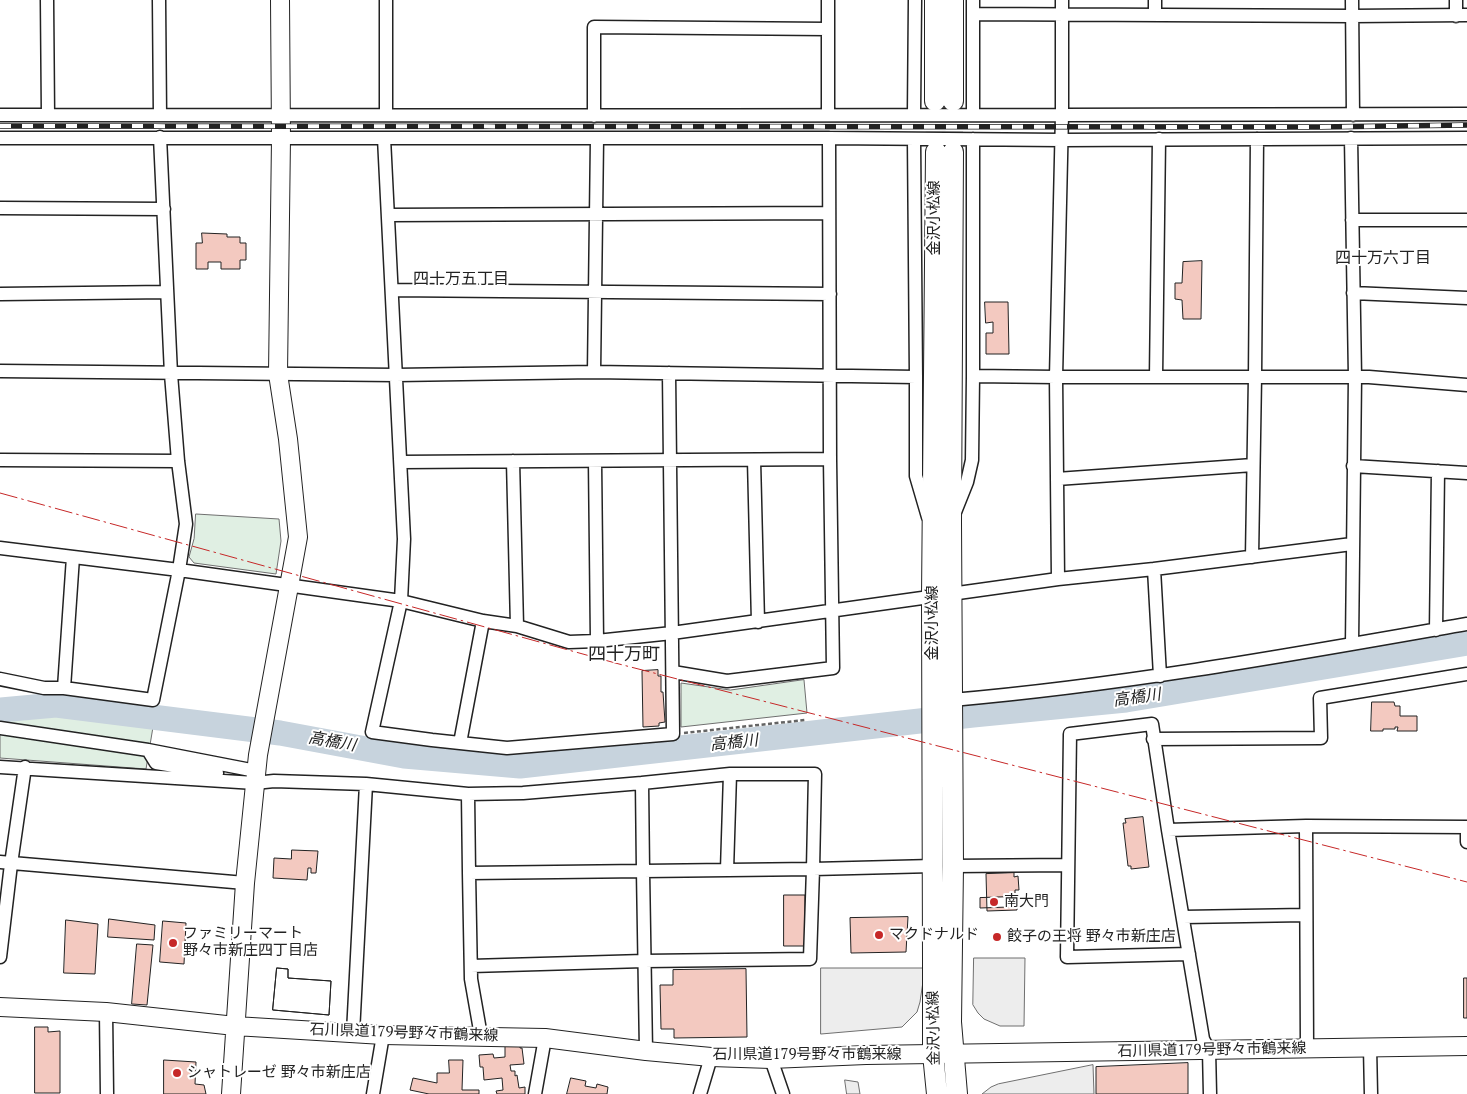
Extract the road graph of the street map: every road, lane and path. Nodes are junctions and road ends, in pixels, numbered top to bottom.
1 (47, 0) edge
2 (159, 0) edge
3 (280, 0) edge
4 (386, 0) edge
5 (828, 0) edge
6 (915, 0) edge
7 (935, 0) edge
8 (953, 0) edge
9 (973, 0) edge
10 (1062, 0) edge
11 (1155, 0) edge
12 (1352, 0) edge
13 (1456, 0) edge
14 (973, 14) junction
15 (1062, 14) junction
16 (1155, 15) junction
17 (1352, 16) junction
18 (1462, 16) edge
19 (828, 29) junction
20 (828, 114) junction
21 (914, 114) junction
22 (1467, 114) edge
23 (0, 115) edge
24 (48, 115) junction
25 (160, 115) junction
26 (973, 115) junction
27 (1062, 115) junction
28 (1352, 115) junction
29 (280, 116) junction
30 (386, 116) junction
31 (594, 116) junction
32 (160, 137) junction
33 (0, 138) edge
34 (281, 138) junction
35 (384, 138) junction
36 (597, 138) junction
37 (829, 138) junction
38 (1351, 138) junction
39 (1467, 138) edge
40 (914, 139) junction
41 (973, 139) junction
42 (1159, 139) junction
43 (1256, 139) junction
44 (1062, 140) junction
45 (0, 208) edge
46 (164, 209) junction
47 (829, 213) junction
48 (596, 214) junction
49 (388, 216) junction
50 (1352, 220) junction
51 (1467, 220) edge
52 (392, 290) junction
53 (595, 291) junction
54 (167, 292) junction
55 (1353, 293) junction
56 (0, 294) edge
57 (830, 294) junction
58 (1467, 298) edge
59 (0, 371) edge
60 (594, 372) junction
61 (171, 374) junction
62 (278, 374) junction
63 (669, 374) junction
64 (396, 375) junction
65 (830, 376) junction
66 (973, 376) junction
67 (916, 377) junction
68 (1056, 377) junction
69 (1156, 377) junction
70 (1255, 377) junction
71 (1355, 377) junction
72 (1467, 385) edge
73 (830, 459) junction
74 (0, 460) edge
75 (671, 460) junction
76 (754, 460) junction
77 (178, 461) junction
78 (513, 461) junction
79 (595, 461) junction
80 (401, 462) junction
81 (1253, 466) junction
82 (1354, 466) junction
83 (1438, 471) junction
84 (1467, 473) edge
85 (1057, 478) junction
86 (951, 522) junction
87 (933, 531) junction
88 (1352, 544) junction
89 (0, 548) edge
90 (72, 557) junction
91 (1252, 557) junction
92 (1154, 569) junction
93 (179, 570) junction
94 (1058, 579) junction
95 (289, 585) junction
96 (942, 596) junction
97 (401, 601) junction
98 (831, 611) junction
99 (482, 621) junction
100 (758, 622) junction
101 (1467, 624) edge
102 (517, 626) junction
103 (1436, 630) junction
104 (672, 633) junction
105 (596, 641) junction
106 (1352, 644) junction
107 (673, 672) junction
108 (1467, 674) edge
109 (1160, 676) junction
110 (0, 679) edge
111 (64, 688) junction
112 (952, 703) junction
113 (805, 720) dead end
114 (0, 728) edge
115 (942, 730) junction
116 (673, 734) junction
117 (1153, 739) junction
118 (460, 743) junction
119 (0, 767) edge
120 (25, 768) junction
121 (253, 769) junction
122 (730, 774) junction
123 (642, 783) junction
124 (366, 784) junction
125 (468, 794) junction
126 (1306, 826) junction
127 (1467, 827) edge
128 (1168, 830) junction
129 (1467, 842) edge
130 (6, 863) edge
131 (1068, 865) junction
132 (933, 866) junction
133 (953, 866) junction
134 (812, 869) junction
135 (726, 870) junction
136 (643, 871) junction
137 (468, 873) junction
138 (245, 883) junction
139 (1306, 915) junction
140 (1182, 917) junction
141 (1189, 954) junction
142 (0, 957) edge
143 (644, 961) junction
144 (470, 966) junction
145 (0, 1007) edge
146 (106, 1012) junction
147 (235, 1026) junction
148 (352, 1032) junction
149 (383, 1035) junction
150 (481, 1036) junction
151 (545, 1038) junction
152 (1467, 1046) edge
153 (1370, 1047) junction
154 (1307, 1048) junction
155 (1209, 1050) junction
156 (646, 1051) junction
157 (943, 1054) junction
158 (712, 1057) junction
159 (771, 1058) junction
160 (107, 1094) edge
161 (231, 1094) edge
162 (373, 1094) edge
163 (535, 1094) edge
164 (700, 1094) edge
165 (783, 1094) edge
166 (937, 1094) edge
167 (957, 1094) edge
168 (1210, 1094) edge
169 (1370, 1094) edge

1 - 24 street
2 - 25 street
3 - 29 main road
4 - 30 street
5 - 19 street
6 - 21 street
7 - 8 main road
9 - 14 street
10 - 15 street
11 - 16 street
12 - 17 street
13 - 18 street
14 - 15 street
14 - 26 street
15 - 16 street
15 - 27 street
16 - 17 street
17 - 18 street
17 - 28 street
19 - 20 street
19 - 31 street
20 - 21 street
20 - 31 street
21 - 26 street
22 - 28 street
23 - 24 street
24 - 25 street
25 - 29 street
26 - 27 street
27 - 28 street
27 - 44 street
29 - 30 street
29 - 34 main road
30 - 31 street
32 - 33 street
32 - 34 street
32 - 46 street
34 - 35 street
34 - 62 main road
35 - 36 street
35 - 49 street
36 - 37 street
36 - 48 street
37 - 40 street
37 - 47 street
38 - 39 street
38 - 43 street
38 - 50 street
40 - 41 street
40 - 67 street
41 - 44 street
41 - 66 street
42 - 43 street
42 - 44 street
42 - 69 street
43 - 70 street
44 - 68 street
45 - 46 street
46 - 54 street
47 - 48 street
47 - 57 street
48 - 49 street
48 - 53 street
49 - 52 street
50 - 51 street
50 - 55 street
52 - 53 street
52 - 64 street
53 - 57 street
53 - 60 street
54 - 56 street
54 - 61 street
55 - 58 street
55 - 71 street
57 - 65 street
59 - 61 street
60 - 63 street
60 - 64 street
61 - 62 street
61 - 77 street
62 - 64 street
62 - 95 main road
63 - 65 street
63 - 75 street
64 - 80 street
65 - 67 street
65 - 73 street
66 - 68 street
66 - 86 street
67 - 87 street
68 - 69 street
68 - 85 street
69 - 70 street
70 - 71 street
70 - 81 street
71 - 72 street
71 - 82 street
73 - 76 street
73 - 98 street
74 - 77 street
75 - 76 street
75 - 79 street
75 - 104 street
76 - 100 street
77 - 93 street
78 - 79 street
78 - 80 street
78 - 102 street
79 - 105 street
80 - 97 street
81 - 85 street
81 - 91 street
82 - 83 street
82 - 88 street
83 - 84 street
83 - 103 street
85 - 94 street
86 - 87 main road, 金沢小松線
86 - 96 main road, 金沢小松線
87 - 96 main road, 金沢小松線
88 - 91 street
88 - 106 street
89 - 90 street
90 - 93 street
90 - 111 street
91 - 92 street
92 - 94 street
92 - 109 street
93 - 95 street
93 - 111 street
94 - 96 street
95 - 97 street
95 - 121 main road
96 - 98 street
96 - 112 main road, 金沢小松線
96 - 115 main road, 金沢小松線
97 - 99 street
97 - 118 street
98 - 100 street
98 - 107 street
99 - 102 street
99 - 118 street
100 - 104 street
101 - 103 street
102 - 105 street
103 - 106 street
104 - 105 street
104 - 107 street
106 - 109 street
107 - 116 street
108 - 117 street
109 - 112 street
110 - 111 street
112 - 115 main road, 金沢小松線
113 - 116 path
114 - 121 street
115 - 132 main road, 金沢小松線
115 - 133 main road, 金沢小松線
116 - 118 street
117 - 128 street
117 - 131 street
119 - 120 street
120 - 121 street
120 - 130 street
121 - 124 street
121 - 138 main road
122 - 123 street
122 - 134 street
122 - 135 street
123 - 125 street
123 - 136 street
124 - 125 street
124 - 148 street
125 - 137 street
126 - 127 street
126 - 128 street
126 - 139 street
127 - 129 street
128 - 140 street
130 - 138 street
130 - 142 street
131 - 133 street
131 - 141 street
132 - 134 street
132 - 157 main road, 金沢小松線
133 - 157 main road, 金沢小松線
134 - 135 street
134 - 143 street
135 - 136 street
136 - 137 street
136 - 143 street
137 - 144 street
138 - 147 main road
139 - 140 street
139 - 154 street
140 - 141 street
141 - 155 street
143 - 144 street
143 - 156 street
144 - 150 street
145 - 146 main road, 石川県道179号野々市鶴来線
146 - 147 main road, 石川県道179号野々市鶴来線
146 - 160 street
147 - 148 main road, 石川県道179号野々市鶴来線
147 - 161 main road
148 - 149 main road, 石川県道179号野々市鶴来線
149 - 150 main road, 石川県道179号野々市鶴来線
149 - 162 street
150 - 151 main road, 石川県道179号野々市鶴来線
151 - 156 main road, 石川県道179号野々市鶴来線
151 - 163 street
152 - 153 main road, 石川県道179号野々市鶴来線
153 - 154 main road, 石川県道179号野々市鶴来線
153 - 169 street
154 - 155 main road, 石川県道179号野々市鶴来線
155 - 157 main road, 石川県道179号野々市鶴来線
155 - 168 street
156 - 158 main road, 石川県道179号野々市鶴来線
157 - 159 main road, 石川県道179号野々市鶴来線
157 - 166 main road, 金沢小松線
157 - 167 main road, 金沢小松線
158 - 159 main road, 石川県道179号野々市鶴来線
158 - 164 street
159 - 165 street

